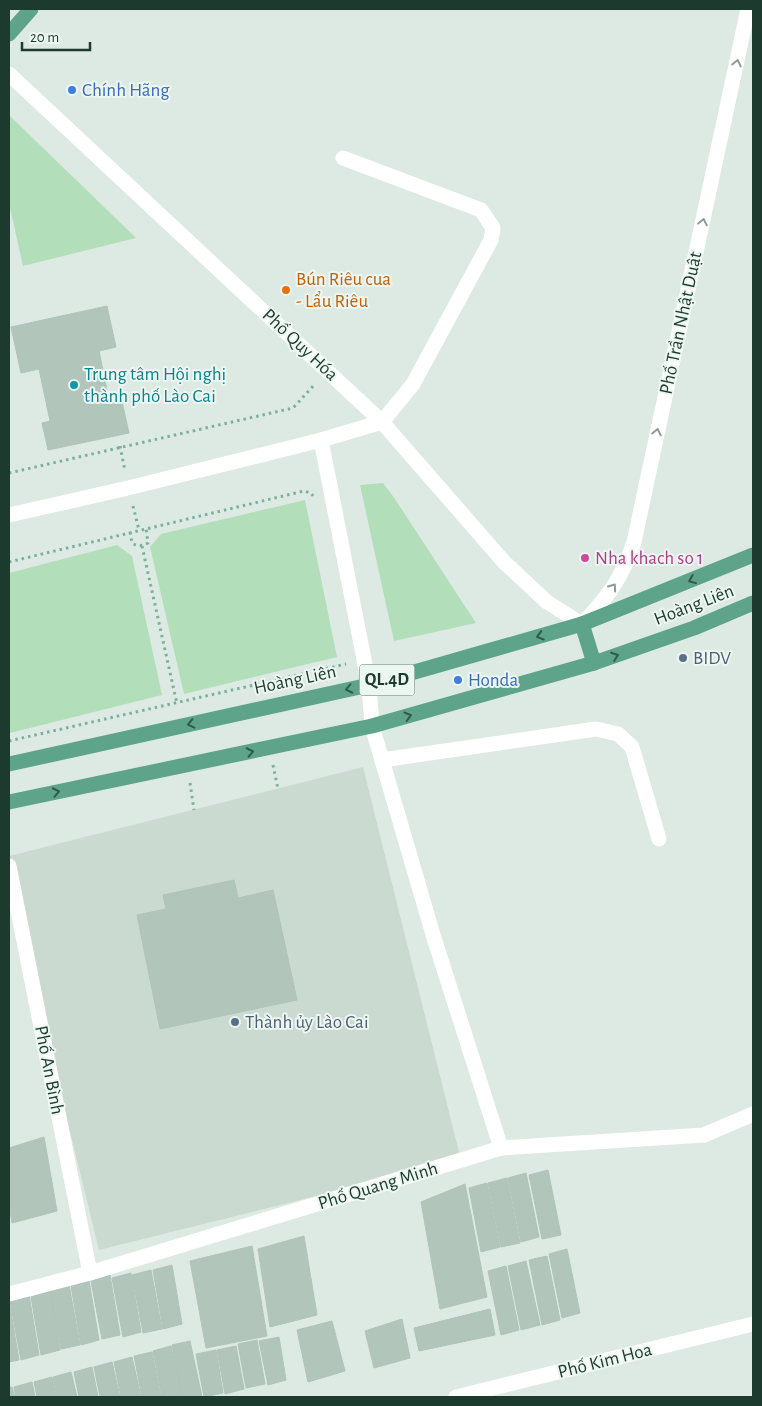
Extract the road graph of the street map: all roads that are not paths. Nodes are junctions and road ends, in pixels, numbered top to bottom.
1 (31, 9) edge
2 (748, 9) edge
3 (9, 34) edge
4 (9, 74) edge
5 (343, 158) dead end
6 (382, 422) junction
7 (321, 440) junction
8 (9, 515) edge
9 (753, 555) edge
10 (753, 603) edge
11 (582, 624) junction
12 (594, 663) junction
13 (369, 684) junction
14 (372, 726) junction
15 (382, 760) junction
16 (9, 764) edge
17 (9, 802) edge
18 (659, 839) dead end
19 (9, 866) edge
20 (753, 1114) edge
21 (501, 1148) junction
22 (90, 1274) junction
23 (9, 1294) edge
24 (753, 1324) edge
25 (456, 1397) edge

1 - 3 main road
11 -> 2 street, Phố Trần Nhật Duật
4 - 6 street, Phố Quy Hóa
5 - 6 street
6 - 7 street
6 - 11 street, Phố Quy Hóa
7 - 8 street
7 - 13 street
9 -> 11 main road, Hoàng Liên / QL.4D
12 -> 10 main road, Hoàng Liên / QL.4D
11 - 12 main road
11 -> 13 main road, Hoàng Liên / QL.4D
14 -> 12 main road, Hoàng Liên / QL.4D
13 - 14 street
13 -> 16 main road, Hoàng Liên / QL.4D
14 - 15 street
17 -> 14 main road, Hoàng Liên / QL.4D
15 - 18 street
15 - 21 street
19 - 22 street, Phố An Bình
20 - 21 street, Phố Quang Minh
21 - 22 street, Phố Quang Minh
22 - 23 street, Phố Quang Minh
24 - 25 street, Phố Kim Hoa

